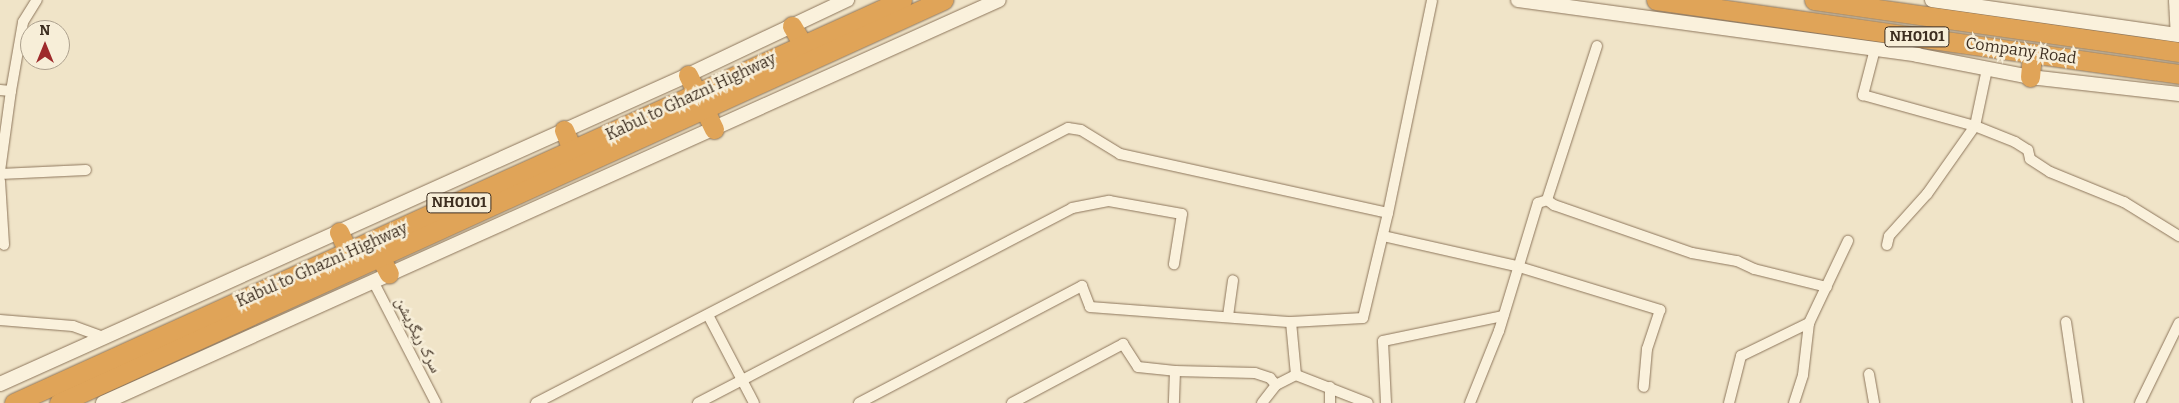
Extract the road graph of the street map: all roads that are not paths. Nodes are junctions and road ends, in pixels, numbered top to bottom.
1 (37, 0) edge
2 (847, 0) edge
3 (902, 0) edge
4 (943, 0) edge
5 (999, 0) edge
6 (1432, 0) edge
7 (1518, 0) edge
8 (1656, 0) edge
9 (1814, 0) edge
10 (1932, 0) edge
11 (2174, 0) edge
12 (1992, 5) edge
13 (792, 26) junction
14 (2178, 41) edge
15 (803, 45) junction
16 (1597, 46) dead end
17 (1875, 49) junction
18 (2032, 53) junction
19 (1987, 69) junction
20 (2179, 74) edge
21 (688, 75) junction
22 (2030, 77) junction
23 (5, 90) edge
24 (2179, 94) edge
25 (701, 101) junction
26 (1975, 126) junction
27 (714, 129) junction
28 (564, 130) junction
29 (573, 151) junction
30 (86, 170) dead end
31 (0, 172) edge
32 (0, 181) edge
33 (1548, 200) junction
34 (1388, 213) junction
35 (339, 232) junction
36 (1383, 236) junction
37 (2179, 236) edge
38 (396, 239) junction
39 (1848, 241) dead end
40 (4, 245) dead end
41 (1887, 245) dead end
42 (348, 253) junction
43 (379, 255) junction
44 (1174, 264) dead end
45 (1516, 266) junction
46 (381, 278) junction
47 (1233, 280) dead end
48 (1827, 287) junction
49 (708, 315) junction
50 (1228, 316) junction
51 (1503, 316) junction
52 (0, 320) edge
53 (1290, 322) junction
54 (2066, 322) dead end
55 (2179, 323) edge
56 (1809, 324) junction
57 (106, 338) junction
58 (1175, 371) junction
59 (1869, 374) dead end
60 (1296, 375) junction
61 (742, 380) junction
62 (0, 384) edge
63 (1276, 385) junction
64 (1330, 387) junction
65 (1644, 388) dead end
66 (14, 403) edge
67 (59, 403) edge
68 (103, 403) edge
69 (436, 403) edge
70 (536, 403) edge
71 (698, 403) edge
72 (754, 403) edge
73 (858, 403) edge
74 (1012, 403) edge
75 (1174, 403) edge
76 (1262, 403) edge
77 (1330, 403) edge
78 (1368, 403) edge
79 (1386, 403) edge
80 (1470, 403) edge
81 (1729, 403) edge
82 (1794, 403) edge
83 (1874, 403) edge
84 (2078, 403) edge
85 (2140, 403) edge

1 - 23 street
2 - 13 street
3 - 15 highway, Kabul to Ghazni Highway / NH0101
4 - 25 highway, Kabul to Ghazni Highway / NH0101
5 - 27 street
6 - 34 street
7 - 17 street
8 - 18 highway, Company Road / NH0101
9 - 14 highway, Company Road / NH0101
10 - 12 street
11 - 14 street
12 - 14 street
13 - 15 highway
13 - 21 street
15 - 25 highway, Kabul to Ghazni Highway / NH0101
16 - 33 street
17 - 19 street
17 - 26 street
18 - 20 highway, Company Road / NH0101
18 - 22 highway
19 - 22 street
19 - 26 street
21 - 25 highway
21 - 28 street
22 - 24 street
23 - 31 street
25 - 27 highway
25 - 29 highway, Kabul to Ghazni Highway / NH0101
25 - 38 highway, Kabul to Ghazni Highway / NH0101
26 - 37 street
26 - 41 street
27 - 46 street
28 - 29 highway
28 - 35 street
29 - 38 highway, Kabul to Ghazni Highway / NH0101
30 - 31 street
32 - 40 street
33 - 45 street
33 - 48 street
34 - 36 street
34 - 49 street
35 - 42 highway
35 - 57 street
36 - 45 street
36 - 53 street
38 - 42 highway, Kabul to Ghazni Highway / NH0101
38 - 43 highway, Kabul to Ghazni Highway / NH0101
39 - 48 street
42 - 66 highway, Kabul to Ghazni Highway / NH0101
43 - 46 highway
43 - 67 highway, Kabul to Ghazni Highway / NH0101
44 - 61 street
45 - 51 street
45 - 65 street
46 - 68 street
46 - 69 street, سرک ریگریشن
47 - 50 street
48 - 56 street
49 - 61 street
49 - 70 street
50 - 53 street
50 - 73 street
51 - 79 street
51 - 80 street
52 - 57 street
53 - 60 street
54 - 84 street
55 - 85 street
56 - 81 street
56 - 82 street
57 - 62 street
58 - 63 street
58 - 74 street
58 - 75 street
59 - 83 street
60 - 63 street
60 - 64 street
61 - 71 street
61 - 72 street
63 - 76 street
64 - 77 street
64 - 78 street

